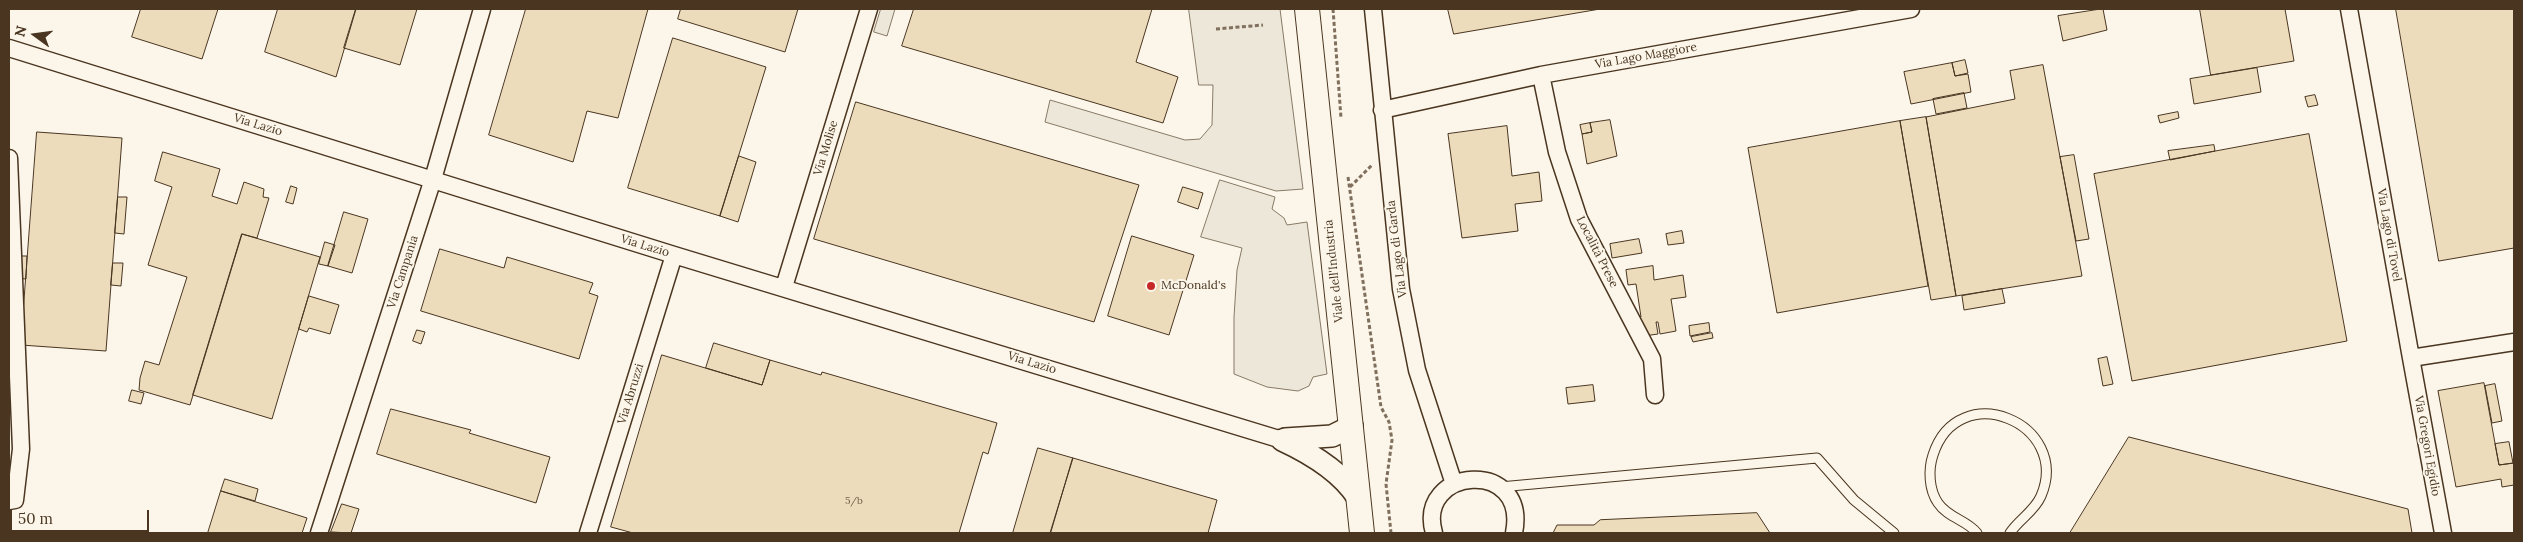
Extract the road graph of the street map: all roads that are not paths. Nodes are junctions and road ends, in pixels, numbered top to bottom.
1 (482, 9) edge
2 (869, 9) edge
3 (1306, 9) edge
4 (1372, 9) edge
5 (1911, 9) edge
6 (2349, 9) edge
7 (9, 48) edge
8 (1541, 75) junction
9 (1382, 110) junction
10 (9, 158) edge
11 (434, 179) junction
12 (674, 255) junction
13 (784, 287) junction
14 (2514, 342) edge
15 (2411, 358) junction
16 (1655, 395) dead end
17 (1352, 426) junction
18 (1282, 440) junction
19 (1454, 484) junction
20 (1500, 487) junction
21 (1358, 498) junction
22 (9, 502) edge
23 (319, 533) edge
24 (588, 533) edge
25 (1362, 533) edge
26 (1434, 533) edge
27 (1514, 533) edge
28 (1894, 533) edge
29 (1977, 533) edge
30 (2010, 533) edge
31 (2443, 533) edge

1 - 11 street, Via Campania
2 - 13 street, Via Molise
3 - 17 main road, Viale dell'Industria
4 - 9 street, Via Lago di Garda
5 - 8 street, Via Lago Maggiore
6 - 15 street, Via Lago di Tovel
7 - 11 street, Via Lazio
8 - 9 street, Via Lago Maggiore
8 - 16 street, Località Prese
9 - 19 street, Via Lago di Garda
10 - 22 street
11 - 12 street, Via Lazio
11 - 23 street, Via Campania
12 - 13 street, Via Lazio
12 - 24 street, Via Abruzzi
13 - 18 street, Via Lazio
14 - 15 street
15 - 31 street, Via Gregori Egidio
17 - 18 street
17 - 21 main road, Viale dell'Industria
18 - 21 street
19 - 20 street
19 - 26 street
20 - 27 street
20 - 28 lane
21 - 25 main road, Viale dell'Industria
29 - 30 lane

